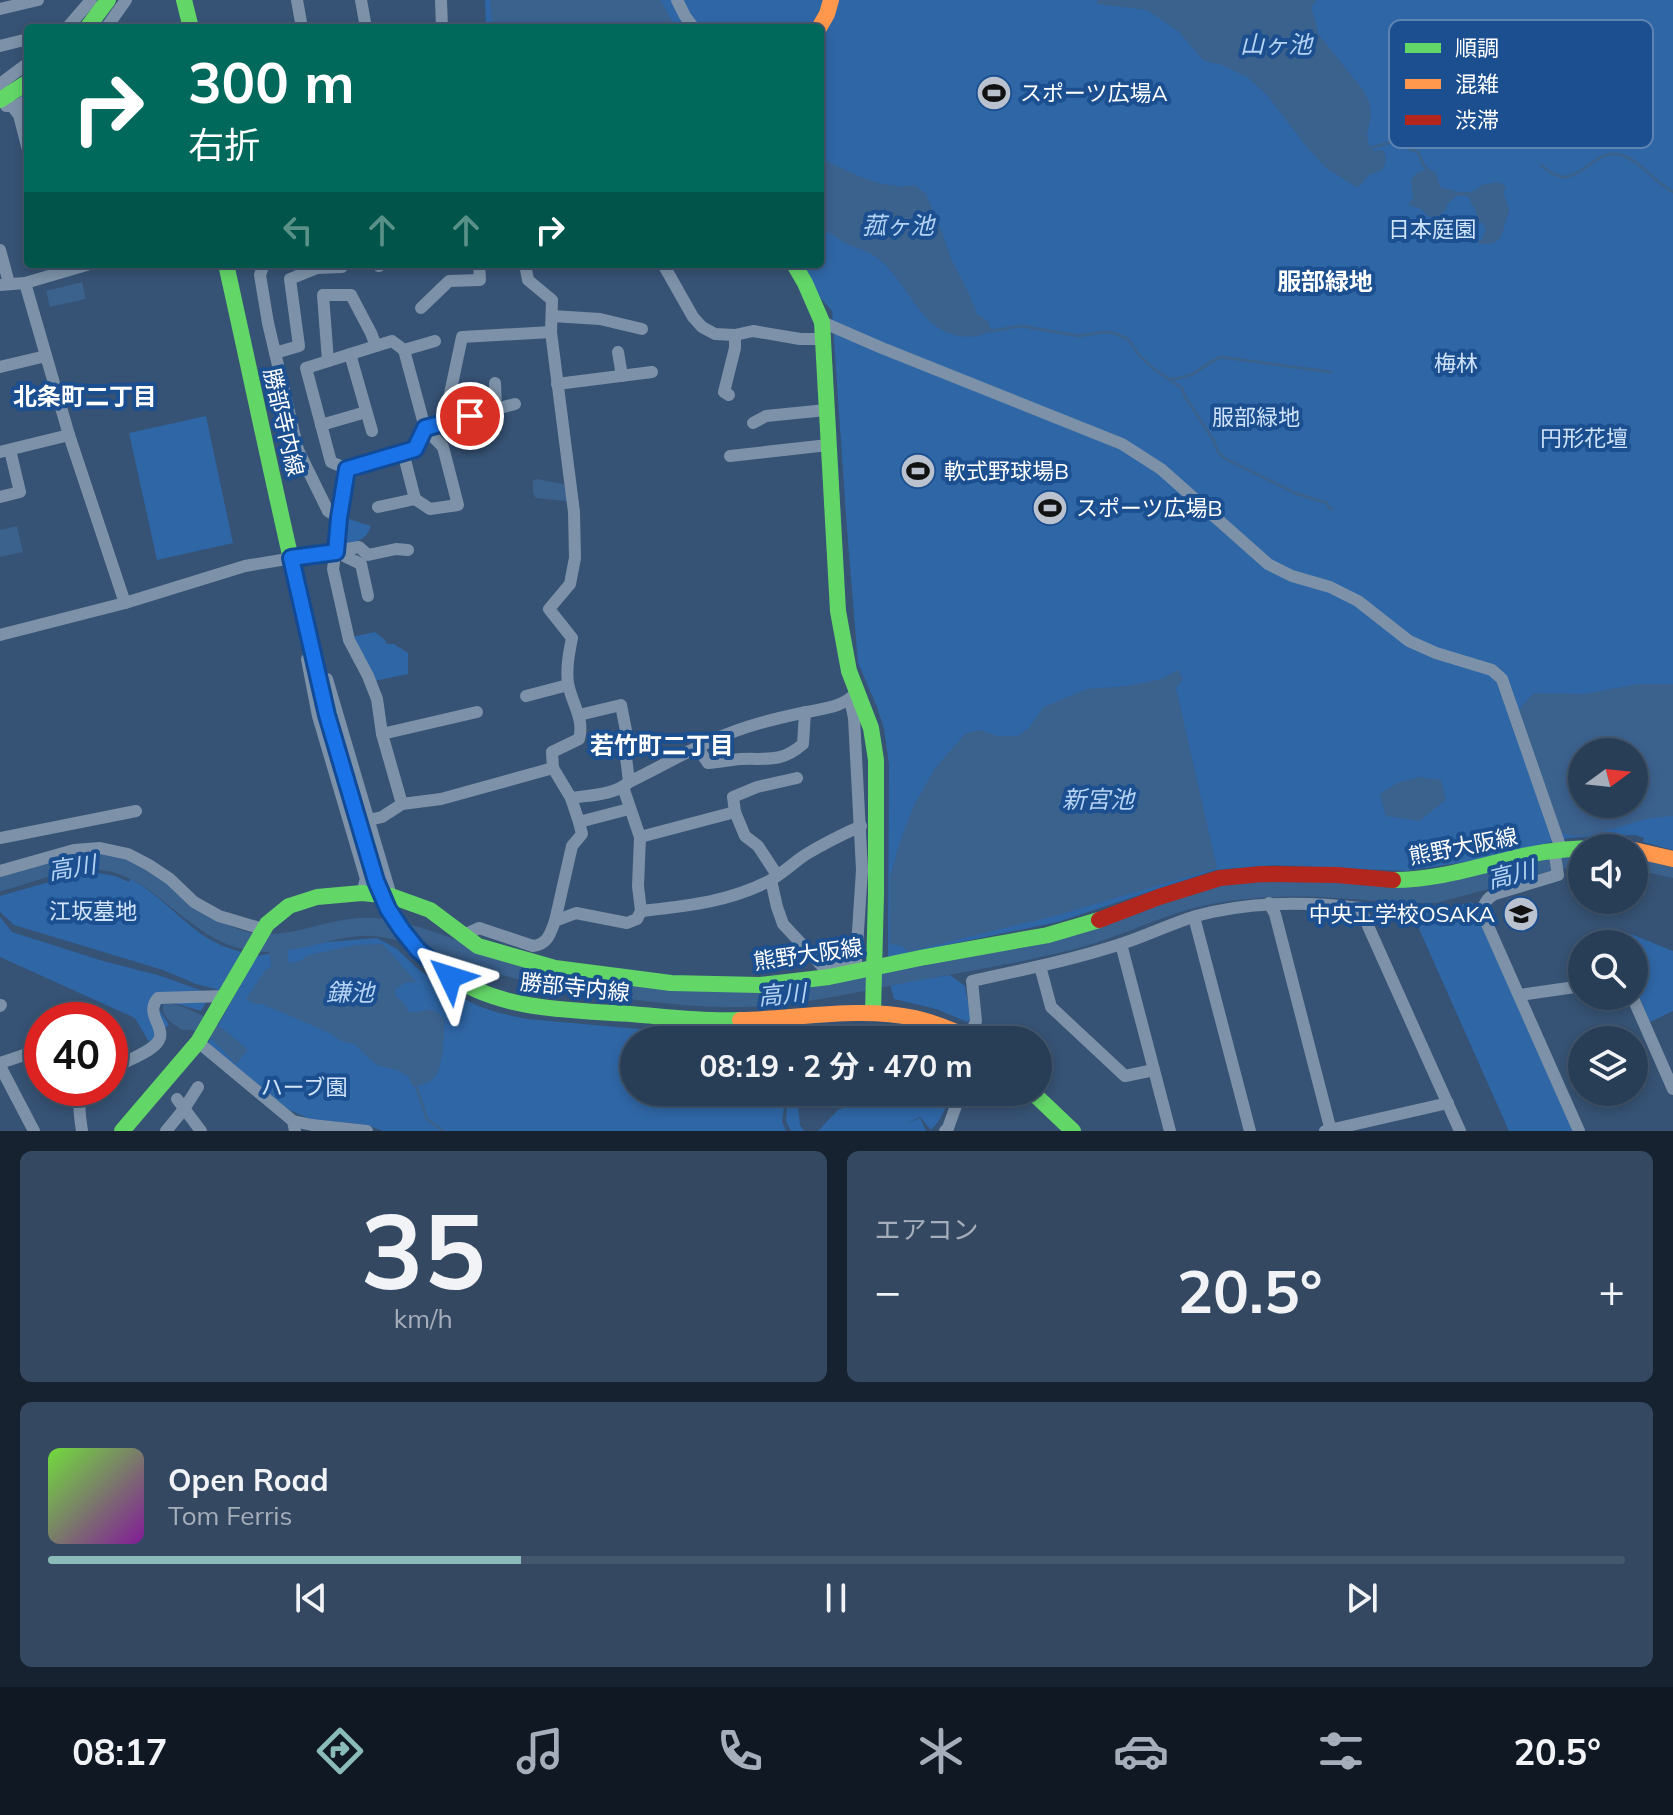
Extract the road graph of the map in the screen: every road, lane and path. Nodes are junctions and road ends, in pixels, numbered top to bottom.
1 (38, 0) edge
2 (108, 0) edge
3 (126, 0) edge
4 (184, 0) edge
5 (297, 0) edge
6 (361, 0) edge
7 (441, 0) edge
8 (677, 0) edge
9 (831, 0) edge
10 (90, 1) edge
11 (0, 9) edge
12 (70, 24) edge
13 (90, 24) edge
14 (109, 24) edge
15 (190, 24) edge
16 (301, 24) edge
17 (365, 24) edge
18 (442, 24) edge
19 (691, 24) edge
20 (821, 24) edge
21 (24, 40) edge
22 (0, 46) edge
23 (24, 66) edge
24 (0, 84) edge
25 (24, 86) edge
26 (24, 102) edge
27 (4, 104) edge
28 (24, 134) edge
29 (0, 250) edge
30 (62, 268) edge
31 (227, 268) edge
32 (263, 268) edge
33 (317, 268) edge
34 (479, 268) edge
35 (526, 268) edge
36 (665, 268) edge
37 (796, 268) edge
38 (25, 283) junction
39 (5, 284) edge
40 (421, 308) dead end
41 (552, 316) junction
42 (642, 329) dead end
43 (822, 330) junction
44 (551, 332) junction
45 (735, 335) junction
46 (435, 341) dead end
47 (376, 346) junction
48 (404, 350) junction
49 (618, 352) dead end
50 (275, 353) junction
51 (350, 354) junction
52 (46, 356) junction
53 (328, 361) junction
54 (0, 367) edge
55 (652, 372) dead end
56 (622, 376) junction
57 (495, 383) dead end
58 (557, 384) junction
59 (729, 395) dead end
60 (515, 404) dead end
61 (496, 409) junction
62 (826, 410) junction
63 (366, 412) junction
64 (444, 422) junction
65 (753, 423) dead end
66 (321, 425) junction
67 (425, 428) junction
68 (372, 431) dead end
69 (69, 435) junction
70 (828, 445) junction
71 (5, 451) edge
72 (403, 452) junction
73 (730, 456) dead end
74 (347, 469) junction
75 (0, 497) edge
76 (415, 499) junction
77 (378, 507) dead end
78 (339, 518) junction
79 (370, 535) dead end
80 (359, 547) junction
81 (408, 550) dead end
82 (336, 552) junction
83 (291, 558) junction
84 (368, 596) dead end
85 (125, 603) junction
86 (308, 628) junction
87 (0, 635) edge
88 (568, 685) junction
89 (526, 696) dead end
90 (854, 696) junction
91 (477, 712) dead end
92 (805, 712) junction
93 (579, 715) junction
94 (382, 734) junction
95 (697, 747) junction
96 (753, 761) junction
97 (553, 768) junction
98 (797, 778) dead end
99 (626, 784) junction
100 (757, 787) junction
101 (571, 798) junction
102 (402, 804) junction
103 (629, 809) junction
104 (136, 811) dead end
105 (735, 812) junction
106 (369, 820) junction
107 (579, 822) junction
108 (861, 826) junction
109 (640, 837) junction
110 (0, 838) edge
111 (1648, 853) edge
112 (1568, 854) edge
113 (1556, 857) junction
114 (1673, 859) edge
115 (0, 871) edge
116 (774, 877) junction
117 (362, 893) junction
118 (868, 893) junction
119 (391, 896) junction
120 (1269, 903) junction
121 (641, 911) junction
122 (1194, 917) junction
123 (555, 921) junction
124 (262, 932) junction
125 (464, 935) junction
126 (1121, 944) junction
127 (1040, 966) junction
128 (873, 968) junction
129 (1568, 988) edge
130 (1520, 995) junction
131 (225, 996) junction
132 (873, 1005) junction
133 (1638, 1010) edge
134 (942, 1026) edge
135 (974, 1026) edge
136 (199, 1040) junction
137 (24, 1055) edge
138 (128, 1061) edge
139 (0, 1064) edge
140 (1154, 1070) junction
141 (198, 1087) dead end
142 (1673, 1089) edge
143 (1448, 1103) junction
144 (181, 1104) junction
145 (79, 1106) edge
146 (956, 1106) edge
147 (1047, 1106) edge
148 (294, 1126) edge
149 (948, 1130) edge
150 (34, 1131) edge
151 (82, 1131) edge
152 (122, 1131) edge
153 (166, 1131) edge
154 (201, 1131) edge
155 (367, 1131) edge
156 (1073, 1131) edge
157 (1170, 1131) edge
158 (1250, 1131) edge
159 (1329, 1131) edge
160 (1460, 1131) edge
161 (1579, 1131) edge

1 - 11 street
2 - 13 street
3 - 14 street
4 - 15 street
5 - 16 street
6 - 17 street
7 - 18 street
8 - 19 street
9 - 20 street
10 - 12 street
21 - 22 street
23 - 24 street
25 - 27 street
26 - 27 street
27 - 28 street
29 - 39 street
30 - 38 street
31 - 83 street, 勝部寺内線
32 - 50 street
33 - 50 street
34 - 40 street
35 - 41 street
36 - 45 street
37 - 43 street
38 - 39 street
38 - 52 street
41 - 42 street
41 - 44 street
43 - 45 street
43 - 62 street
43 - 113 street
44 - 58 street
44 - 64 street
45 - 59 street
46 - 48 street
47 - 48 street
47 - 51 street
47 - 53 street
48 - 67 street
49 - 56 street
50 - 78 street
51 - 53 street
51 - 63 street
52 - 54 street
52 - 69 street
53 - 66 street
55 - 56 street
56 - 58 street
57 - 61 street
58 - 88 street
60 - 61 street
61 - 64 street
62 - 65 street
62 - 70 street
63 - 66 street
63 - 68 street
64 - 67 street
66 - 74 street
67 - 72 street
67 - 76 street
69 - 71 street
69 - 85 street
70 - 73 street
70 - 90 street
71 - 75 street
72 - 74 street
72 - 76 street
74 - 78 street
76 - 77 street
78 - 82 street
79 - 80 street
80 - 81 street
80 - 82 street
82 - 83 street
82 - 84 street
82 - 94 street
83 - 85 street
83 - 86 street, 勝部寺内線
85 - 87 street
86 - 106 street
86 - 117 street
86 - 132 street, 勝部寺内線
88 - 89 street
88 - 93 street
90 - 92 street
90 - 108 street
90 - 118 street
91 - 94 street
92 - 95 street
92 - 96 street
93 - 97 street
93 - 99 street
94 - 102 street
95 - 96 street
95 - 99 street
96 - 100 street
97 - 101 street
97 - 102 street
98 - 100 street
99 - 101 street
99 - 103 street
100 - 105 street
101 - 107 street
102 - 106 street
103 - 107 street
103 - 109 street
104 - 110 street
105 - 109 street
105 - 116 street
106 - 119 street
107 - 123 street
108 - 116 street
108 - 118 street
109 - 121 street
111 - 114 street
112 - 113 street, 熊野大阪線
113 - 128 street, 熊野大阪線
113 - 130 street
115 - 124 street
116 - 118 street
116 - 121 street
117 - 119 street, 熊野大阪線
117 - 124 street, 熊野大阪線
118 - 128 street
119 - 125 street, 熊野大阪線
120 - 122 street
120 - 143 street
120 - 159 street
121 - 123 street
122 - 126 street
122 - 158 street
123 - 125 street
124 - 131 street, 熊野大阪線
125 - 128 street, 熊野大阪線
126 - 127 street
126 - 140 street
127 - 135 street
127 - 140 street
128 - 132 street
129 - 130 street
130 - 161 street
131 - 136 street, 熊野大阪線
131 - 138 street
132 - 134 street, 勝部寺内線
133 - 142 street
136 - 148 street
136 - 152 street, 熊野大阪線
137 - 139 street
139 - 150 street
140 - 157 street
141 - 144 street
143 - 159 street
143 - 160 street
144 - 153 street
144 - 154 street
145 - 151 street
146 - 149 street
147 - 156 street
148 - 155 street

